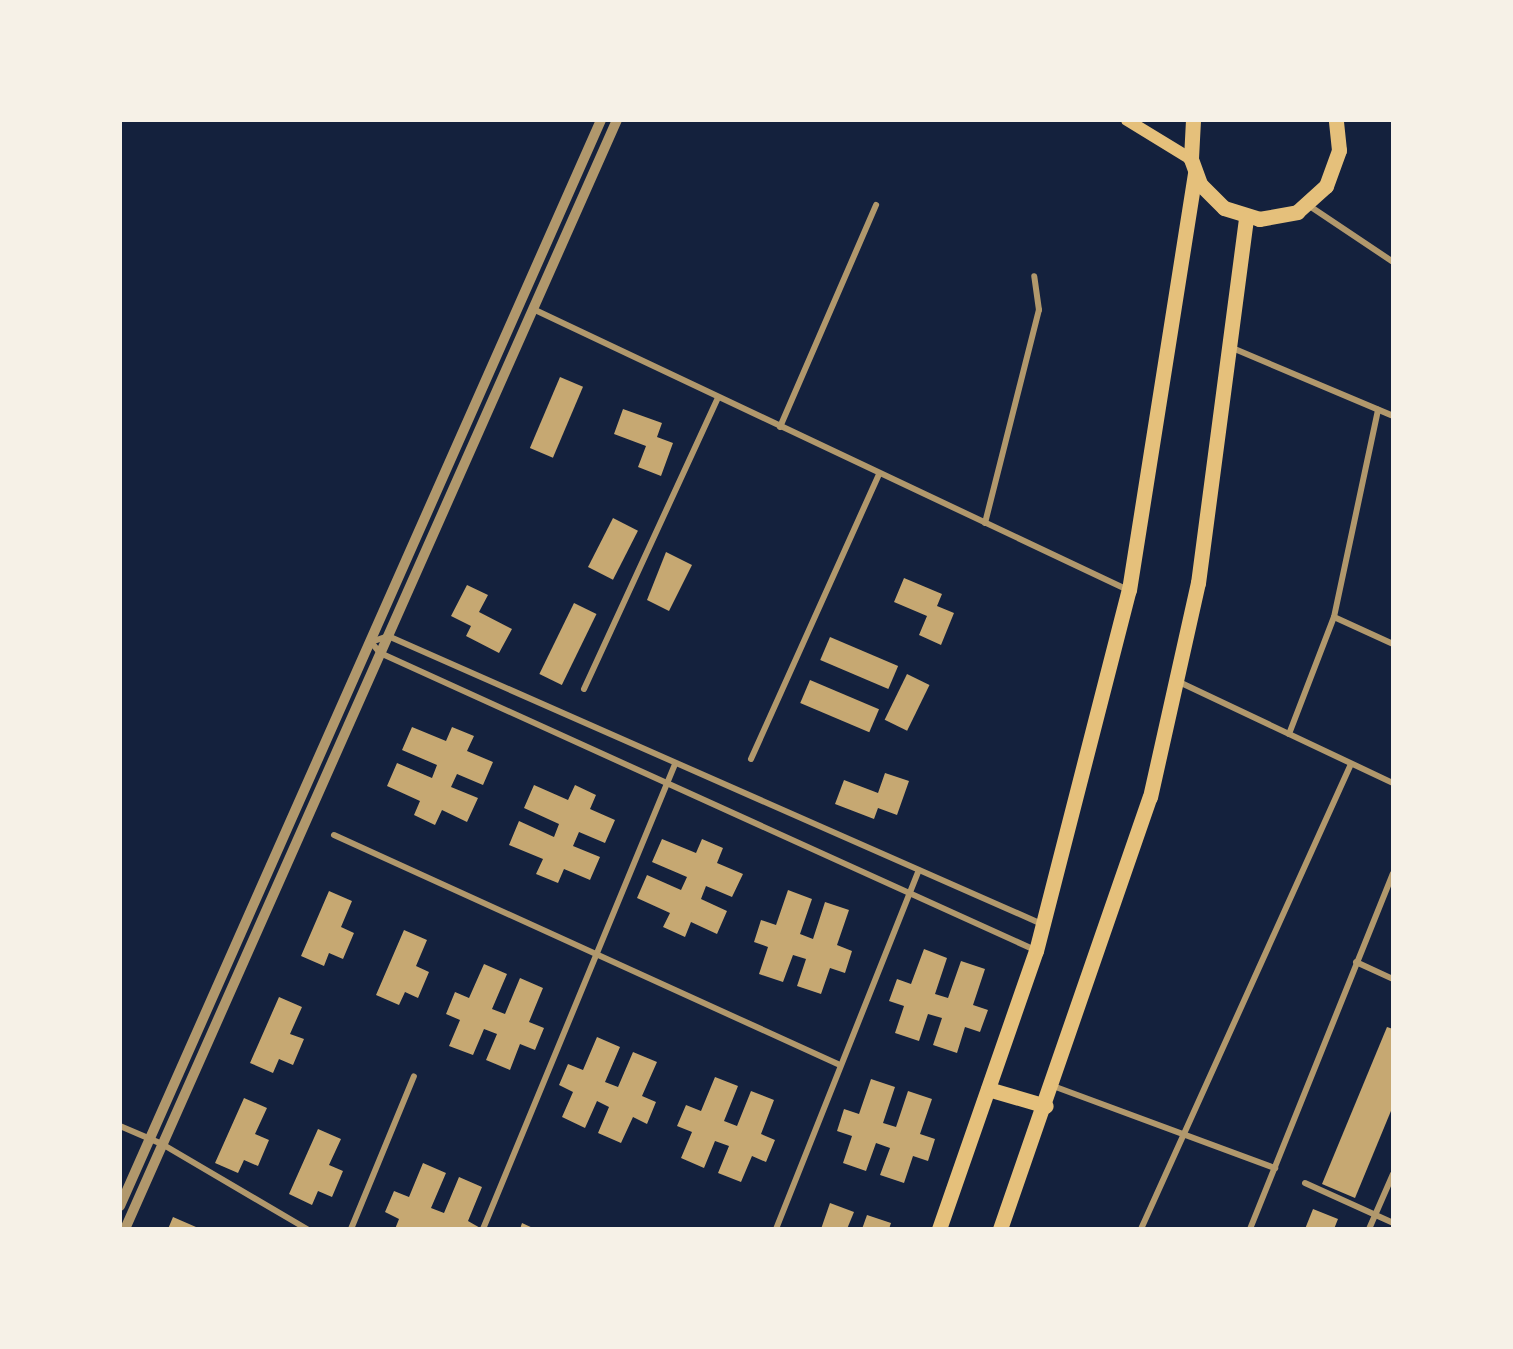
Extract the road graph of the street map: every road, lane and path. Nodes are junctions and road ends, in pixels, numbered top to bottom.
1 (602, 120) edge
2 (617, 120) edge
3 (1127, 120) edge
4 (1193, 120) edge
5 (1335, 120) edge
6 (1193, 166) junction
7 (876, 205) dead end
8 (1308, 205) junction
9 (1246, 217) junction
10 (1393, 262) edge
11 (1034, 276) dead end
12 (533, 309) junction
13 (1229, 347) junction
14 (718, 398) junction
15 (1378, 410) junction
16 (1393, 416) edge
17 (780, 427) junction
18 (879, 474) junction
19 (986, 523) junction
20 (1129, 590) junction
21 (1334, 617) junction
22 (1393, 633) edge
23 (388, 636) junction
24 (371, 642) junction
25 (1391, 643) edge
26 (380, 653) junction
27 (1177, 681) junction
28 (584, 689) dead end
29 (1289, 734) junction
30 (752, 759) dead end
31 (675, 764) junction
32 (1351, 764) junction
33 (1393, 783) edge
34 (667, 784) junction
35 (334, 835) dead end
36 (919, 870) junction
37 (1393, 874) edge
38 (909, 894) junction
39 (1043, 924) junction
40 (1036, 951) junction
41 (595, 955) junction
42 (1356, 962) junction
43 (1393, 979) edge
44 (838, 1064) junction
45 (414, 1076) dead end
46 (1053, 1086) junction
47 (988, 1089) junction
48 (1046, 1106) junction
49 (120, 1126) edge
50 (1183, 1136) junction
51 (150, 1140) junction
52 (162, 1144) junction
53 (1275, 1168) junction
54 (1393, 1174) edge
55 (1305, 1182) dead end
56 (120, 1206) edge
57 (1375, 1215) junction
58 (1393, 1222) edge
59 (125, 1229) edge
60 (307, 1229) edge
61 (351, 1229) edge
62 (483, 1229) edge
63 (776, 1229) edge
64 (939, 1229) edge
65 (1000, 1229) edge
66 (1141, 1229) edge
67 (1250, 1229) edge
68 (1369, 1229) edge

1 - 24 street
2 - 12 street
3 - 6 main road
4 - 6 main road
5 - 8 main road
6 - 9 main road
6 - 20 main road
7 - 17 street
8 - 9 main road
8 - 10 street
9 - 13 main road
11 - 19 street
12 - 14 street
12 - 23 street
13 - 15 street
13 - 27 main road
14 - 17 street
14 - 28 street
15 - 16 street
15 - 21 street
17 - 18 street
18 - 19 street
18 - 30 street
19 - 20 street
20 - 39 main road
21 - 25 street
21 - 29 street
22 - 25 street
23 - 24 street
23 - 26 street
23 - 31 street
24 - 26 street
24 - 51 street
26 - 34 street
26 - 52 street
27 - 29 street
27 - 46 main road
29 - 32 street
31 - 34 street
31 - 36 street
32 - 33 street
32 - 50 street
34 - 38 street
34 - 41 street
35 - 41 street
36 - 38 street
36 - 39 street
37 - 42 street
38 - 40 street
38 - 44 street
39 - 40 main road
40 - 47 main road
41 - 44 street
41 - 62 street
42 - 43 street
42 - 53 street
44 - 63 street
45 - 61 street
46 - 48 main road
46 - 50 street
47 - 48 main road
47 - 64 main road
48 - 65 main road
49 - 51 street
50 - 53 street
50 - 66 street
51 - 52 street
51 - 56 street
52 - 59 street
52 - 60 street
53 - 67 street
54 - 57 street
55 - 57 street
57 - 58 street
57 - 68 street

